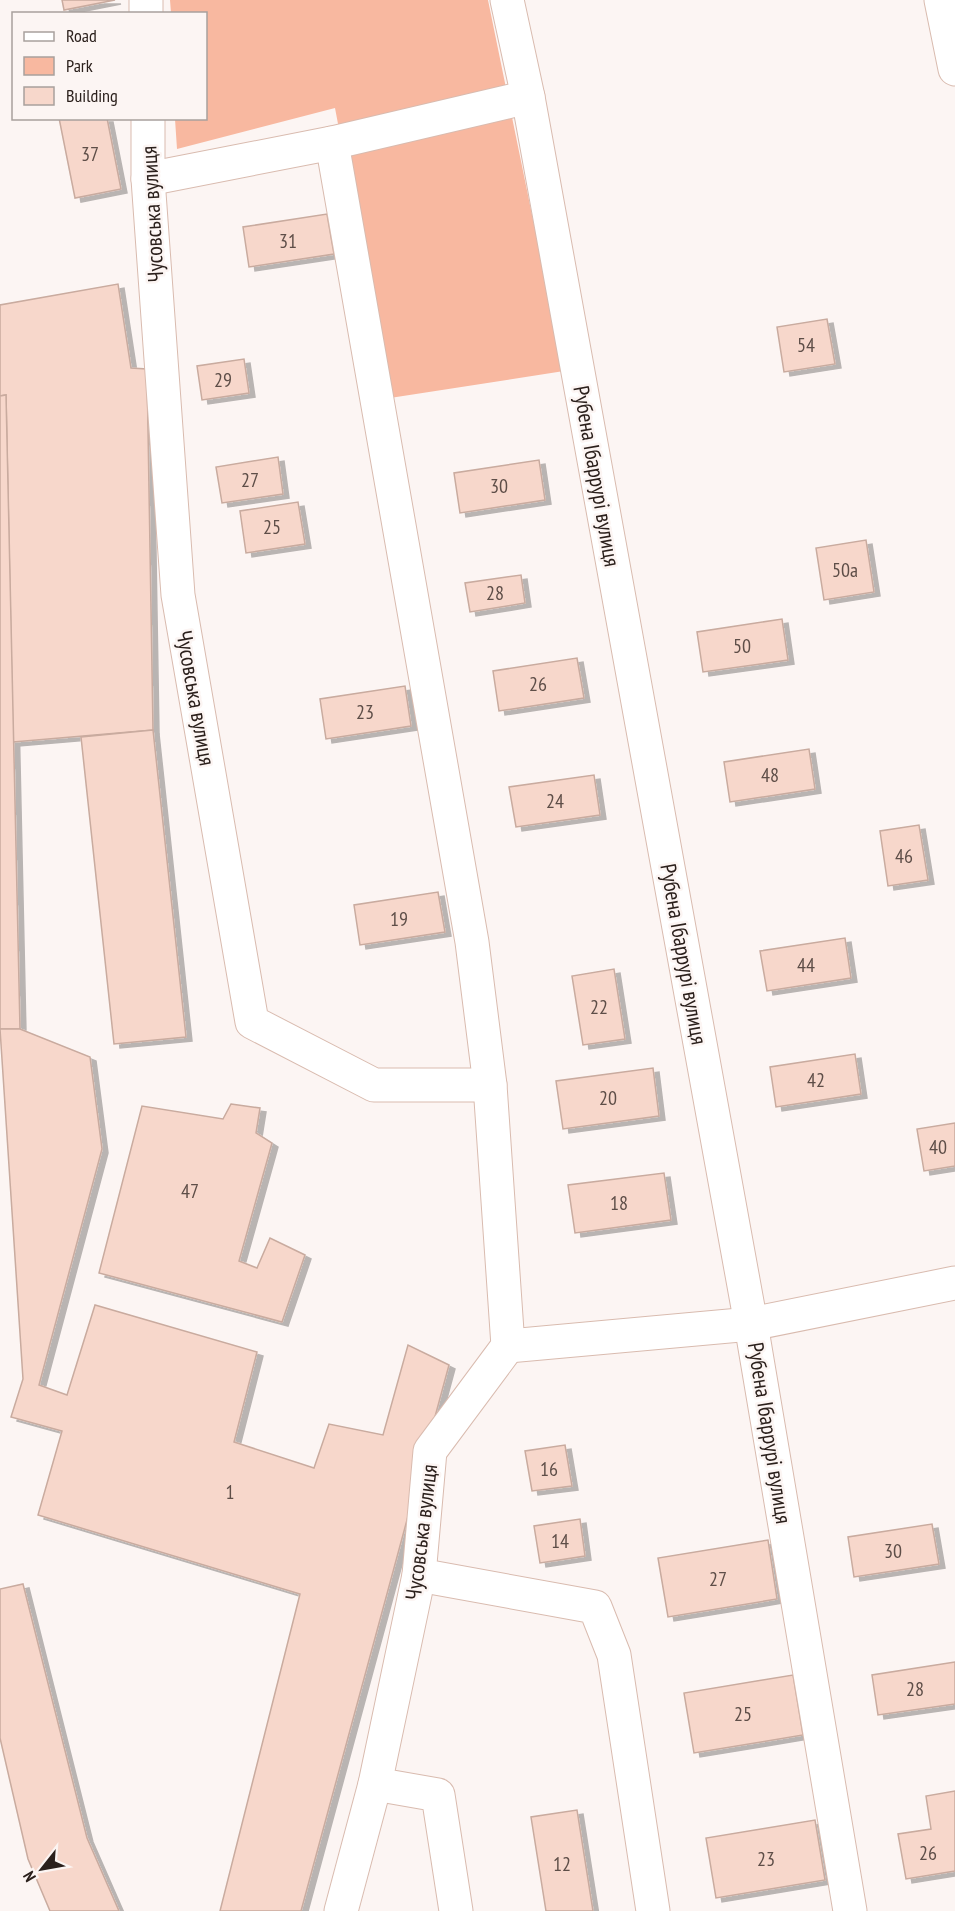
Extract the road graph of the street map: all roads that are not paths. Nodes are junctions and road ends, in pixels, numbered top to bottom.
1 (507, 0) edge
2 (941, 0) edge
3 (955, 69) edge
4 (528, 97) junction
5 (148, 120) edge
6 (332, 143) junction
7 (148, 180) junction
8 (490, 1085) junction
9 (955, 1283) edge
10 (752, 1324) junction
11 (508, 1346) junction
12 (419, 1575) junction
13 (375, 1784) junction
14 (340, 1911) edge
15 (456, 1911) edge
16 (653, 1911) edge
17 (850, 1911) edge

1 - 4 street, Рубена Ібаррурі вулиця
2 - 3 street
4 - 6 street
4 - 10 street, Рубена Ібаррурі вулиця
5 - 7 street, Чусовська вулиця
6 - 7 street
6 - 8 street
7 - 8 street, Чусовська вулиця
8 - 11 street
9 - 10 street
10 - 11 street
10 - 17 street, Рубена Ібаррурі вулиця
11 - 12 street, Чусовська вулиця
12 - 13 street, Чусовська вулиця
12 - 16 street
13 - 14 street, Чусовська вулиця
13 - 15 street

